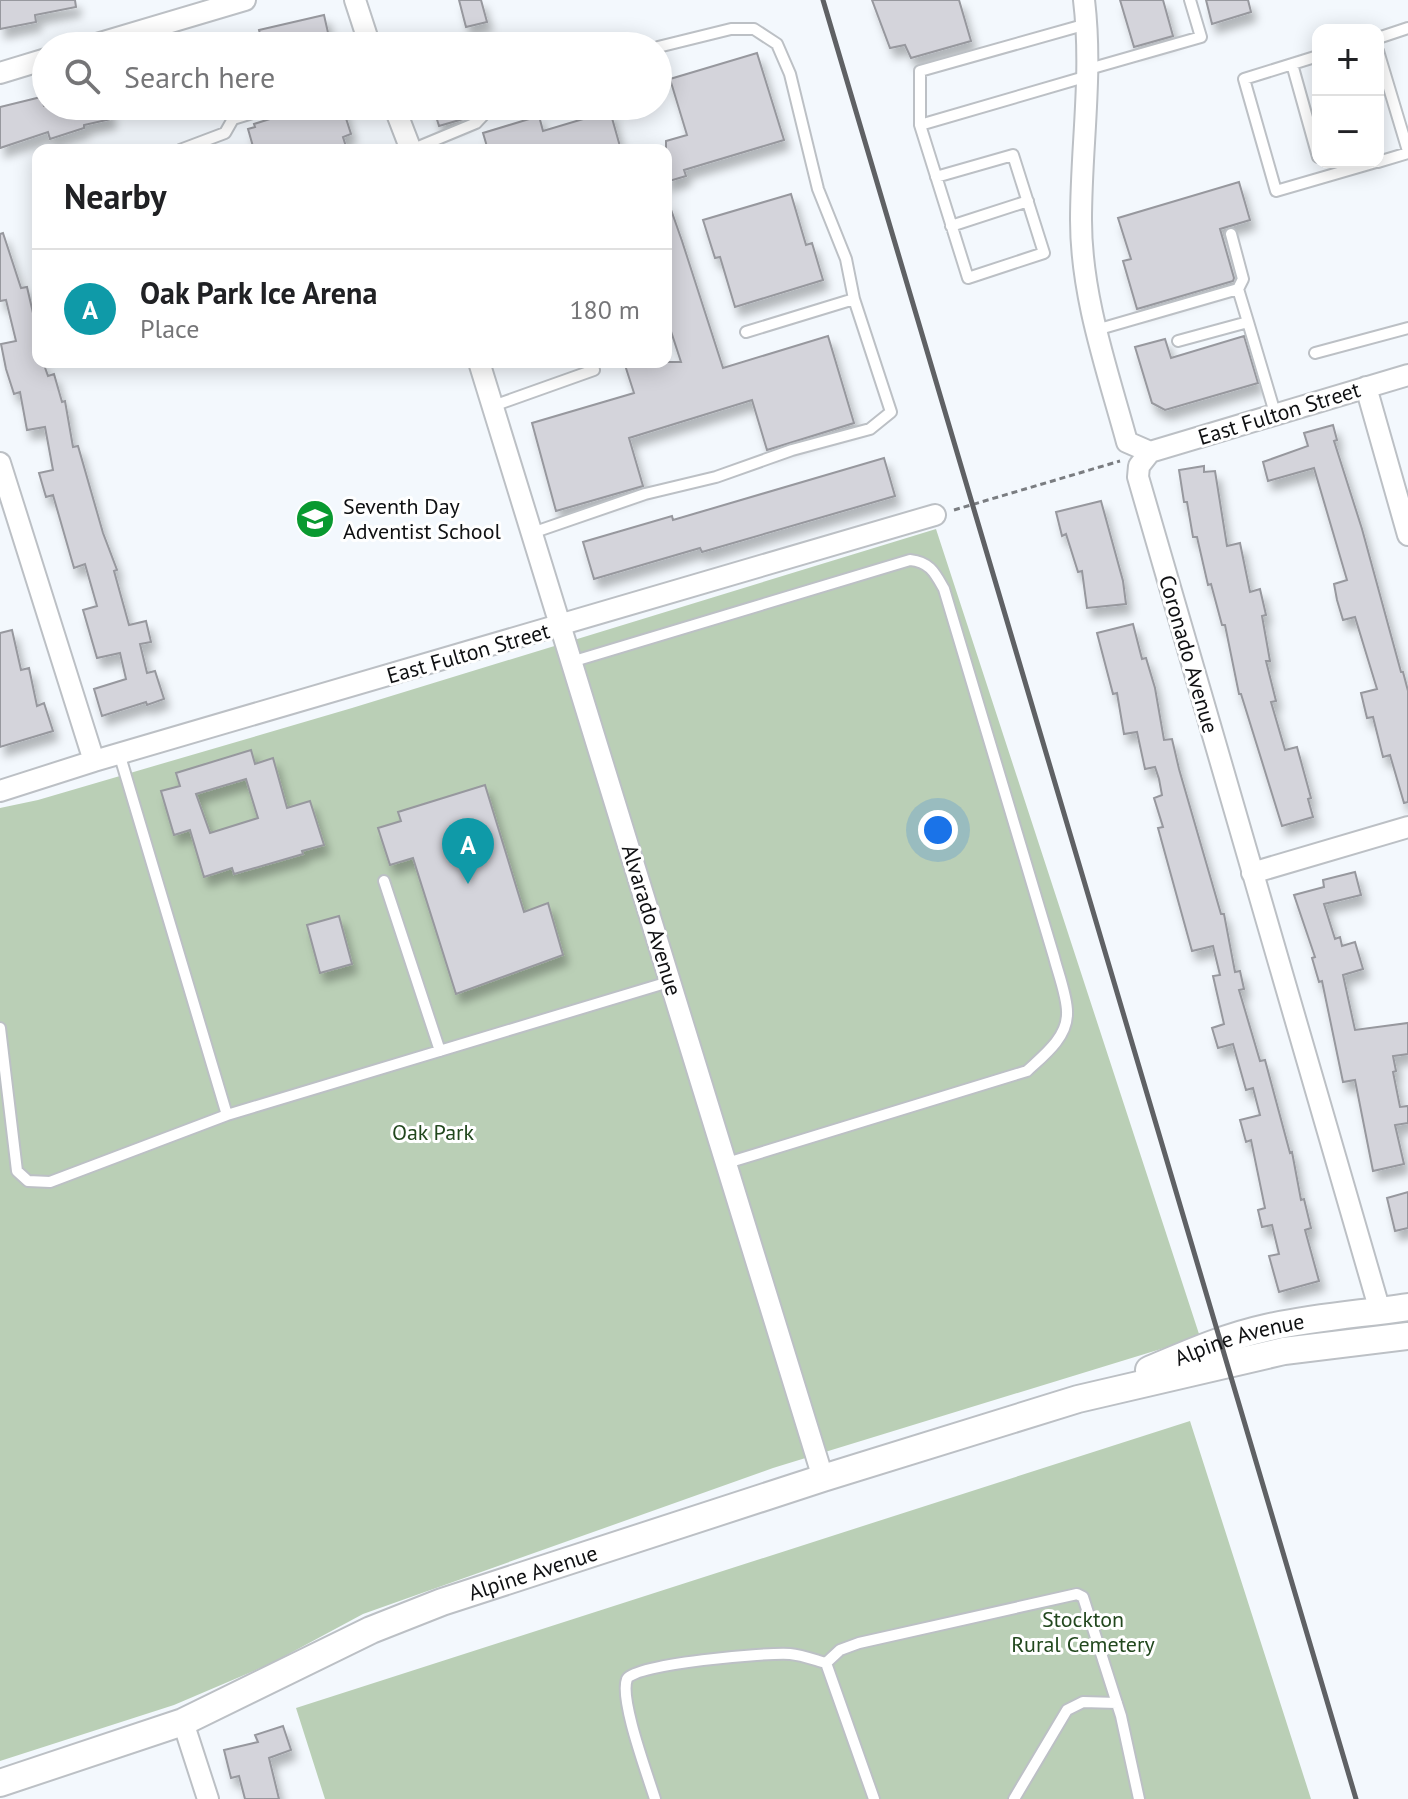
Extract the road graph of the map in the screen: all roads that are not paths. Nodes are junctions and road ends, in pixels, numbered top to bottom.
1 (245, 0) edge
2 (355, 0) edge
3 (1084, 0) edge
4 (1190, 0) edge
5 (1087, 24) junction
6 (1408, 28) edge
7 (137, 32) edge
8 (365, 32) edge
9 (1384, 36) edge
10 (672, 44) edge
11 (1312, 58) edge
12 (32, 63) edge
13 (1292, 64) junction
14 (1384, 71) edge
15 (1088, 72) junction
16 (0, 73) edge
17 (232, 120) edge
18 (399, 120) edge
19 (479, 120) edge
20 (920, 125) junction
21 (1312, 135) edge
22 (196, 144) edge
23 (409, 144) edge
24 (425, 144) edge
25 (1408, 152) edge
26 (1384, 159) edge
27 (1321, 168) edge
28 (1353, 168) edge
29 (936, 177) junction
30 (1324, 177) junction
31 (1028, 201) junction
32 (951, 226) junction
33 (1231, 234) dead end
34 (1238, 289) junction
35 (854, 299) junction
36 (1248, 322) junction
37 (1408, 328) edge
38 (1096, 330) junction
39 (746, 332) dead end
40 (1178, 341) dead end
41 (1315, 353) dead end
42 (481, 368) edge
43 (594, 370) dead end
44 (1408, 375) edge
45 (1366, 387) junction
46 (493, 406) junction
47 (1275, 413) junction
48 (1150, 452) junction
49 (0, 463) edge
50 (935, 515) road end
51 (532, 533) junction
52 (1408, 535) edge
53 (559, 626) junction
54 (571, 662) junction
55 (119, 753) junction
56 (94, 761) junction
57 (0, 791) edge
58 (1408, 827) edge
59 (1252, 873) junction
60 (384, 881) dead end
61 (672, 981) junction
62 (0, 1028) edge
63 (440, 1051) junction
64 (227, 1115) junction
65 (727, 1163) junction
66 (1408, 1307) edge
67 (1380, 1311) junction
68 (1408, 1336) edge
69 (1078, 1399) junction
70 (823, 1478) junction
71 (826, 1663) junction
72 (1117, 1703) junction
73 (183, 1722) junction
74 (0, 1783) edge
75 (208, 1799) edge
76 (655, 1799) edge
77 (874, 1799) edge
78 (1014, 1799) edge
79 (1139, 1799) edge

1 - 7 street
2 - 8 street
3 - 5 street
4 - 15 lane
5 - 15 street
5 - 20 lane
6 - 9 lane
10 - 35 lane
11 - 13 lane
12 - 16 street
13 - 21 lane
13 - 30 lane
14 - 25 lane
15 - 20 lane
15 - 38 street
17 - 22 lane
18 - 23 street
19 - 24 lane
20 - 29 lane
25 - 26 lane
27 - 30 lane
28 - 30 lane
29 - 31 lane
29 - 32 lane
31 - 32 lane
31 - 32 lane
33 - 34 lane
34 - 36 lane
34 - 38 lane
35 - 39 lane
35 - 51 lane
36 - 40 lane
36 - 47 lane
37 - 41 lane
38 - 48 street
42 - 46 street, Alvarado Avenue
43 - 46 lane
44 - 45 street, East Fulton Street
45 - 47 street, East Fulton Street
45 - 52 street
46 - 51 street, Alvarado Avenue
47 - 48 street, East Fulton Street
48 - 59 street, Coronado Avenue
49 - 56 street
50 - 53 street, East Fulton Street
51 - 53 street, Alvarado Avenue
53 - 54 street, Alvarado Avenue
53 - 55 street, East Fulton Street
54 - 61 street, Alvarado Avenue
54 - 65 lane
55 - 56 street, East Fulton Street
55 - 64 lane
56 - 57 street, East Fulton Street
58 - 59 street
59 - 67 street, Coronado Avenue
60 - 63 lane
61 - 63 lane
61 - 65 street, Alvarado Avenue
62 - 64 lane
63 - 64 lane
65 - 70 street, Alvarado Avenue
66 - 67 street, Alpine Avenue
67 - 69 street, Alpine Avenue
68 - 69 street, Alpine Avenue
69 - 70 street, Alpine Avenue
70 - 73 street, Alpine Avenue
71 - 72 lane
71 - 76 lane
71 - 77 lane
72 - 78 lane
72 - 79 lane
73 - 74 street, Alpine Avenue
73 - 75 street

